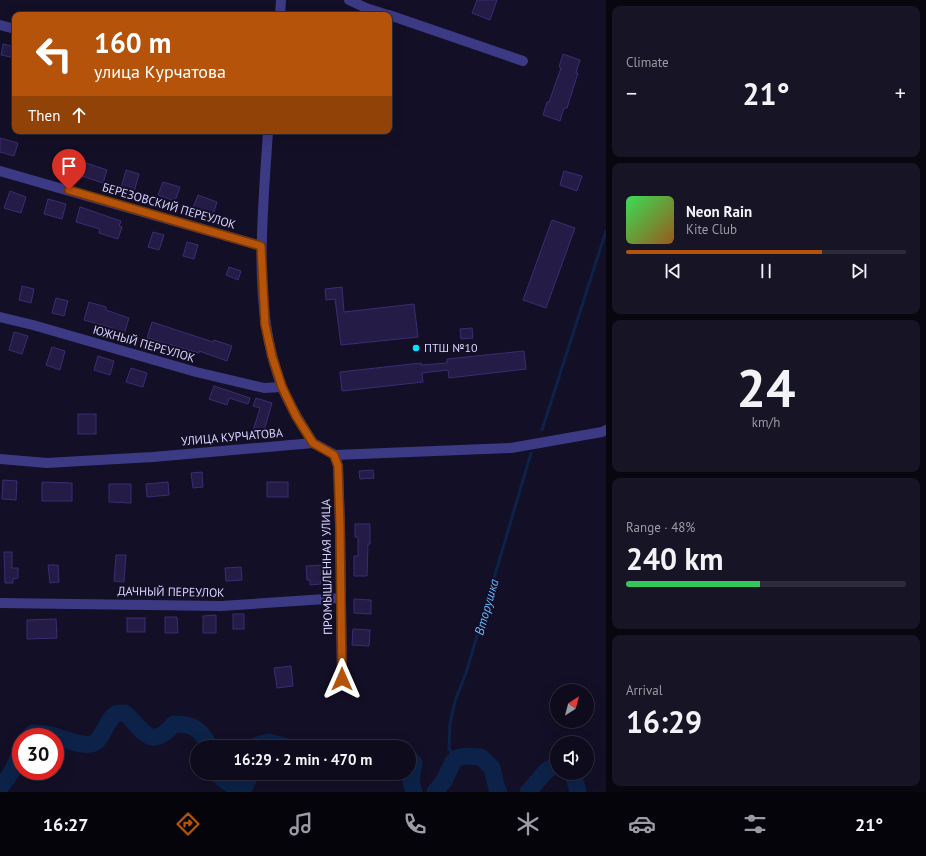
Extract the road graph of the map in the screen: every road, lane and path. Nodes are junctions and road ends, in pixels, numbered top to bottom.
1 (282, 0) edge
2 (349, 0) edge
3 (280, 12) edge
4 (379, 12) edge
5 (392, 16) edge
6 (0, 24) edge
7 (12, 28) edge
8 (523, 61) dead end
9 (268, 134) edge
10 (0, 170) edge
11 (261, 246) junction
12 (0, 317) edge
13 (282, 387) junction
14 (606, 430) edge
15 (313, 443) junction
16 (334, 455) junction
17 (0, 459) edge
18 (341, 598) junction
19 (0, 603) edge
20 (342, 679) dead end

1 - 3 street
2 - 4 street
5 - 8 street
6 - 7 street
9 - 11 street
10 - 11 street, БЕРЕЗОВСКИЙ ПЕРЕУЛОК
11 - 13 street
12 - 13 street, ЮЖНЫЙ ПЕРЕУЛОК
13 - 15 street
14 - 16 street
15 - 16 street
15 - 17 street, УЛИЦА КУРЧАТОВА
16 - 18 street, ПРОМЫШЛЕННАЯ УЛИЦА
18 - 19 street, ДАЧНЫЙ ПЕРЕУЛОК
18 - 20 street, ПРОМЫШЛЕННАЯ УЛИЦА

